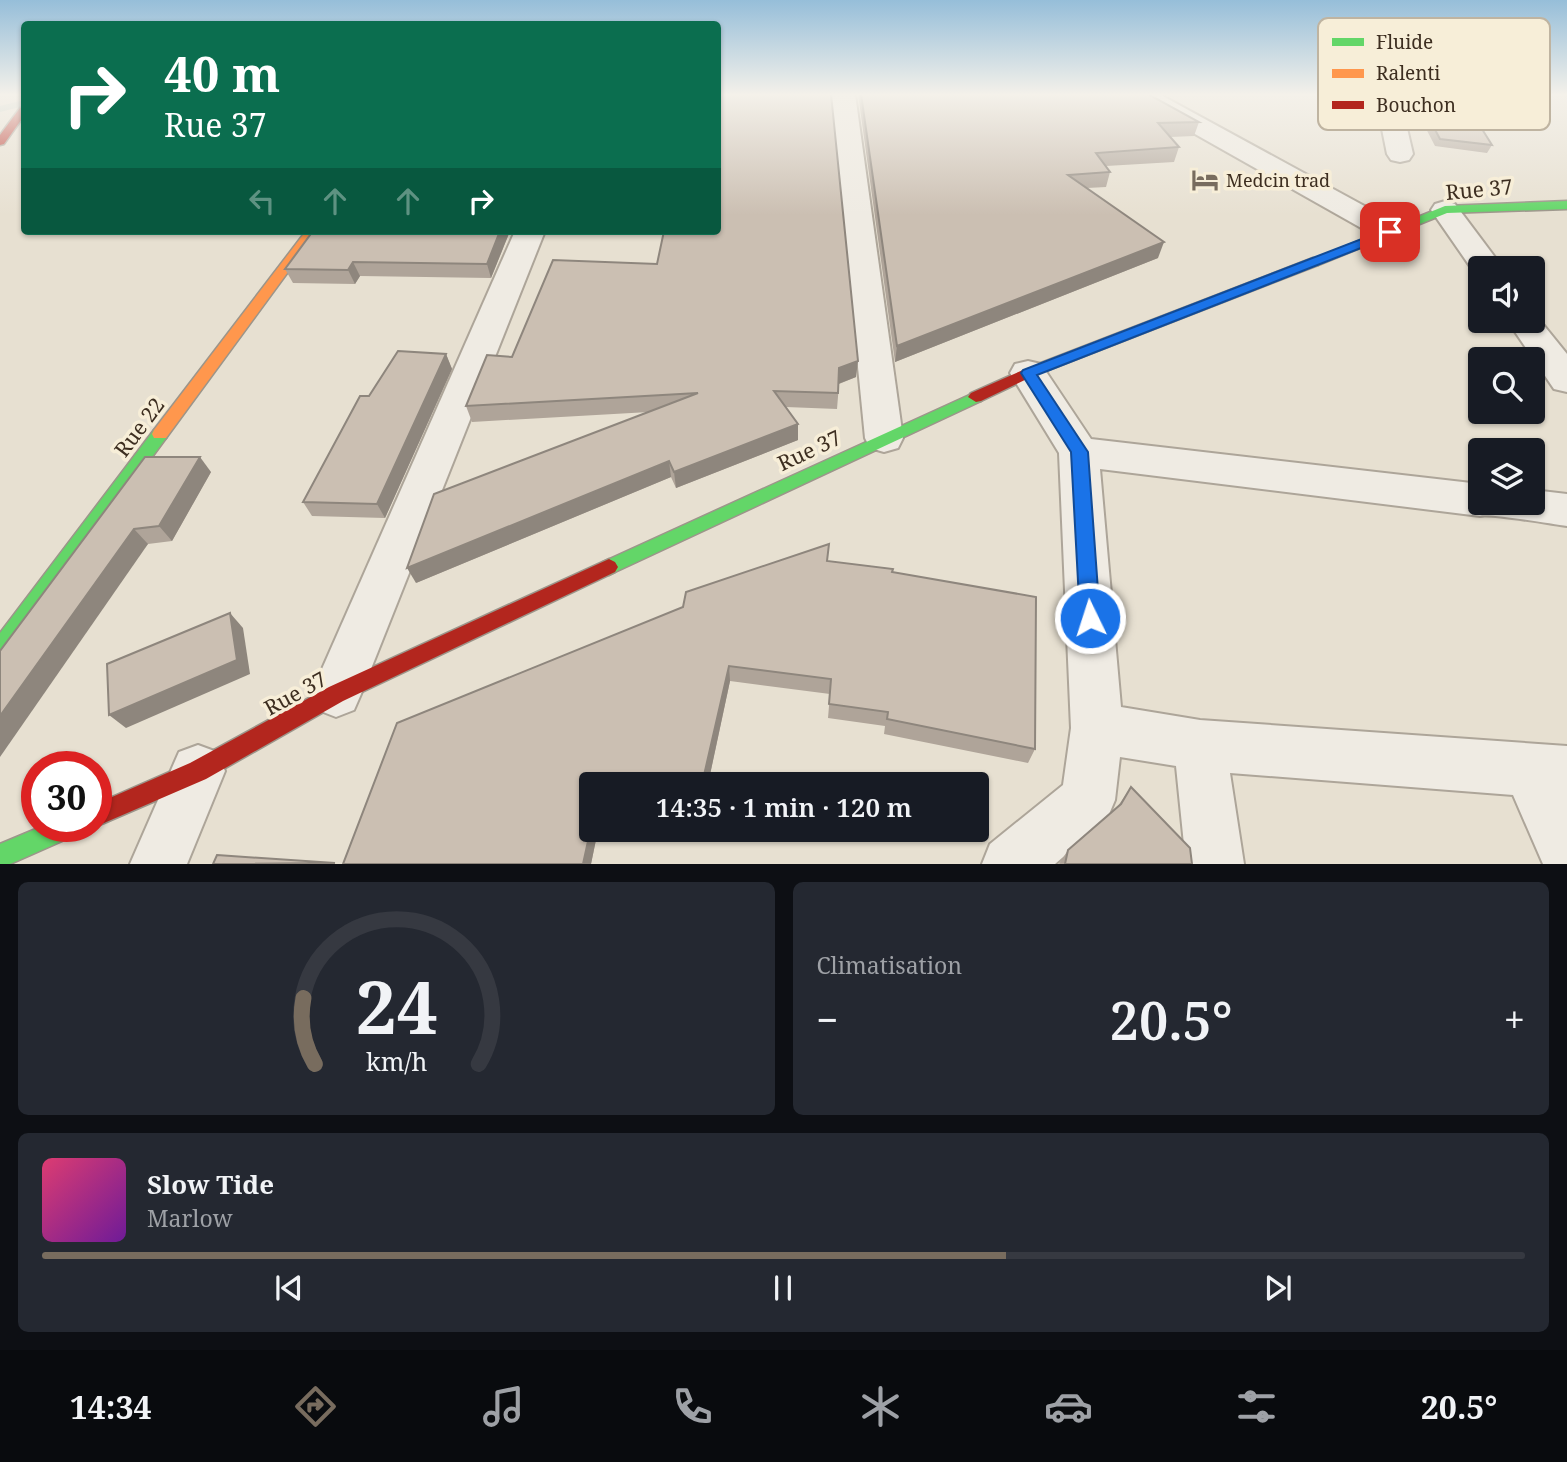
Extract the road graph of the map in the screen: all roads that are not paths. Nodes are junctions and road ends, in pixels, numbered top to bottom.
1 (848, 134) edge
2 (1214, 134) edge
3 (1396, 134) edge
4 (1400, 154) dead end
5 (1567, 205) edge
6 (1446, 210) junction
7 (1390, 232) junction
8 (309, 235) edge
9 (528, 235) edge
10 (1478, 256) edge
11 (1533, 333) edge
12 (1028, 373) junction
13 (1567, 380) edge
14 (884, 438) junction
15 (1079, 452) junction
16 (1468, 499) edge
17 (1545, 507) edge
18 (1567, 510) edge
19 (0, 648) edge
20 (336, 694) junction
21 (1097, 728) junction
22 (1200, 745) junction
23 (198, 771) junction
24 (1548, 773) edge
25 (112, 808) edge
26 (33, 842) edge
27 (1567, 853) edge
28 (0, 856) edge
29 (158, 863) edge
30 (1010, 863) edge
31 (1215, 863) edge

1 - 14 street
2 - 7 street
3 - 4 street
5 - 6 main road, Rue 37
6 - 7 main road, Rue 37
6 - 10 street
7 - 12 main road, Rue 37
8 - 19 main road, Rue 22
9 - 20 street
11 - 13 street
12 - 14 main road, Rue 37
12 - 15 street
14 - 20 main road, Rue 37
15 - 16 street
15 - 21 street
17 - 18 street
20 - 23 main road, Rue 37
21 - 22 street
21 - 30 street
22 - 24 street
22 - 31 street
23 - 25 main road, Rue 37
23 - 29 street
24 - 27 street
26 - 28 main road

